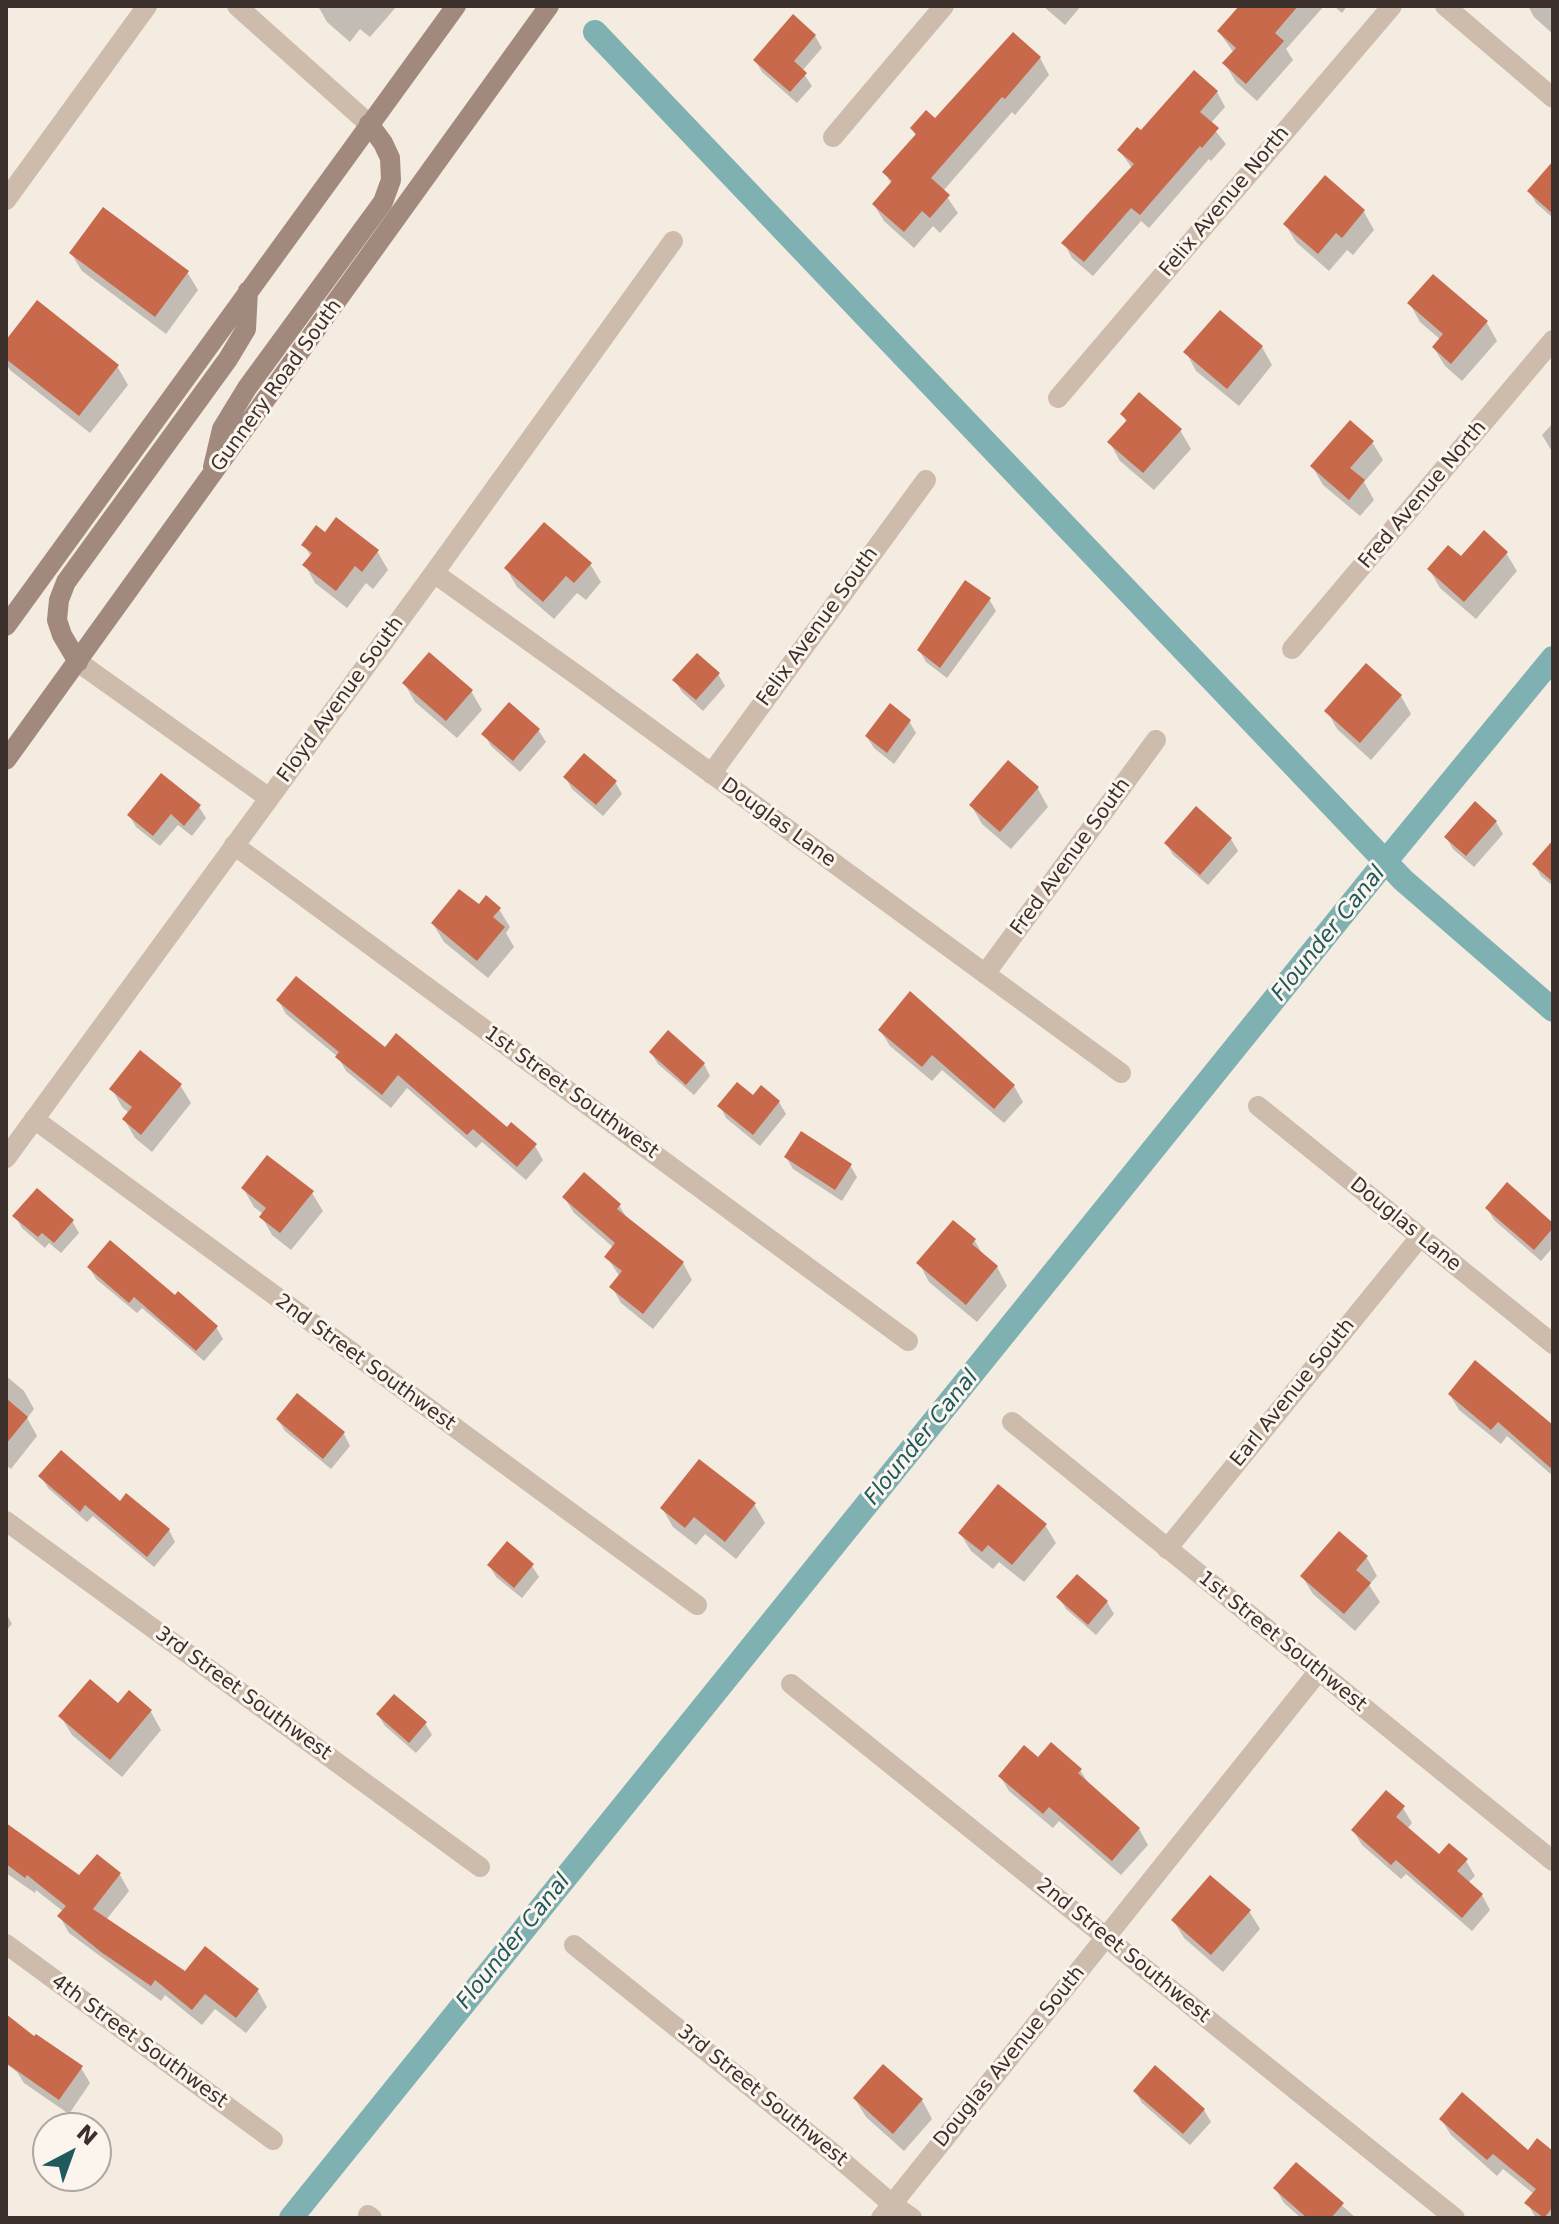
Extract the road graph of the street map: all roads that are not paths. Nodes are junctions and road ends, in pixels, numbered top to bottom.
1 (147, 6) edge
2 (237, 6) edge
3 (456, 6) edge
4 (944, 6) edge
5 (1392, 6) edge
6 (1445, 6) edge
7 (548, 8) edge
8 (1553, 98) edge
9 (369, 124) junction
10 (833, 137) dead end
11 (6, 200) edge
12 (673, 241) dead end
13 (248, 291) junction
14 (1553, 340) edge
15 (1058, 398) dead end
16 (211, 477) junction
17 (926, 480) dead end
18 (434, 573) junction
19 (6, 626) edge
20 (1292, 649) dead end
21 (78, 662) junction
22 (1156, 740) dead end
23 (6, 760) edge
24 (711, 774) junction
25 (269, 798) junction
26 (234, 845) junction
27 (985, 974) junction
28 (1121, 1073) dead end
29 (1258, 1106) dead end
30 (34, 1119) junction
31 (6, 1158) edge
32 (1420, 1237) junction
33 (908, 1341) dead end
34 (1553, 1344) edge
35 (1012, 1422) dead end
36 (6, 1521) edge
37 (1167, 1549) junction
38 (697, 1605) dead end
39 (1318, 1672) junction
40 (791, 1684) dead end
41 (1553, 1861) edge
42 (480, 1867) dead end
43 (1106, 1938) junction
44 (6, 1944) edge
45 (574, 1945) dead end
46 (273, 2140) dead end
47 (886, 2211) edge
48 (912, 2218) edge
49 (1455, 2218) edge

1 - 11 street
2 - 9 street
3 - 9 main road
4 - 10 street
5 - 15 street, Felix Avenue North
6 - 8 street
7 - 16 main road, Gunnery Road South
9 - 13 main road
9 - 16 main road
12 - 18 street, Floyd Avenue South
13 - 19 main road
13 - 21 main road
14 - 20 street, Fred Avenue North
16 - 21 main road, Gunnery Road South
17 - 24 street, Felix Avenue South
18 - 24 street, Douglas Lane
18 - 25 street, Floyd Avenue South
21 - 23 main road, Gunnery Road South
21 - 25 street
22 - 27 street, Fred Avenue South
24 - 27 street, Douglas Lane
25 - 26 street, Floyd Avenue South
26 - 30 street, Floyd Avenue South
26 - 33 street, 1st Street Southwest
27 - 28 street, Douglas Lane
29 - 32 street, Douglas Lane
30 - 31 street, Floyd Avenue South
30 - 38 street, 2nd Street Southwest
32 - 34 street, Douglas Lane
32 - 37 street, Earl Avenue South
35 - 37 street, 1st Street Southwest
36 - 42 street, 3rd Street Southwest
37 - 39 street, 1st Street Southwest
39 - 41 street, 1st Street Southwest
39 - 43 street, Douglas Avenue South
40 - 43 street, 2nd Street Southwest
43 - 47 street, Douglas Avenue South
43 - 49 street, 2nd Street Southwest
44 - 46 street, 4th Street Southwest
45 - 47 street, 3rd Street Southwest
47 - 48 street, 3rd Street Southwest

